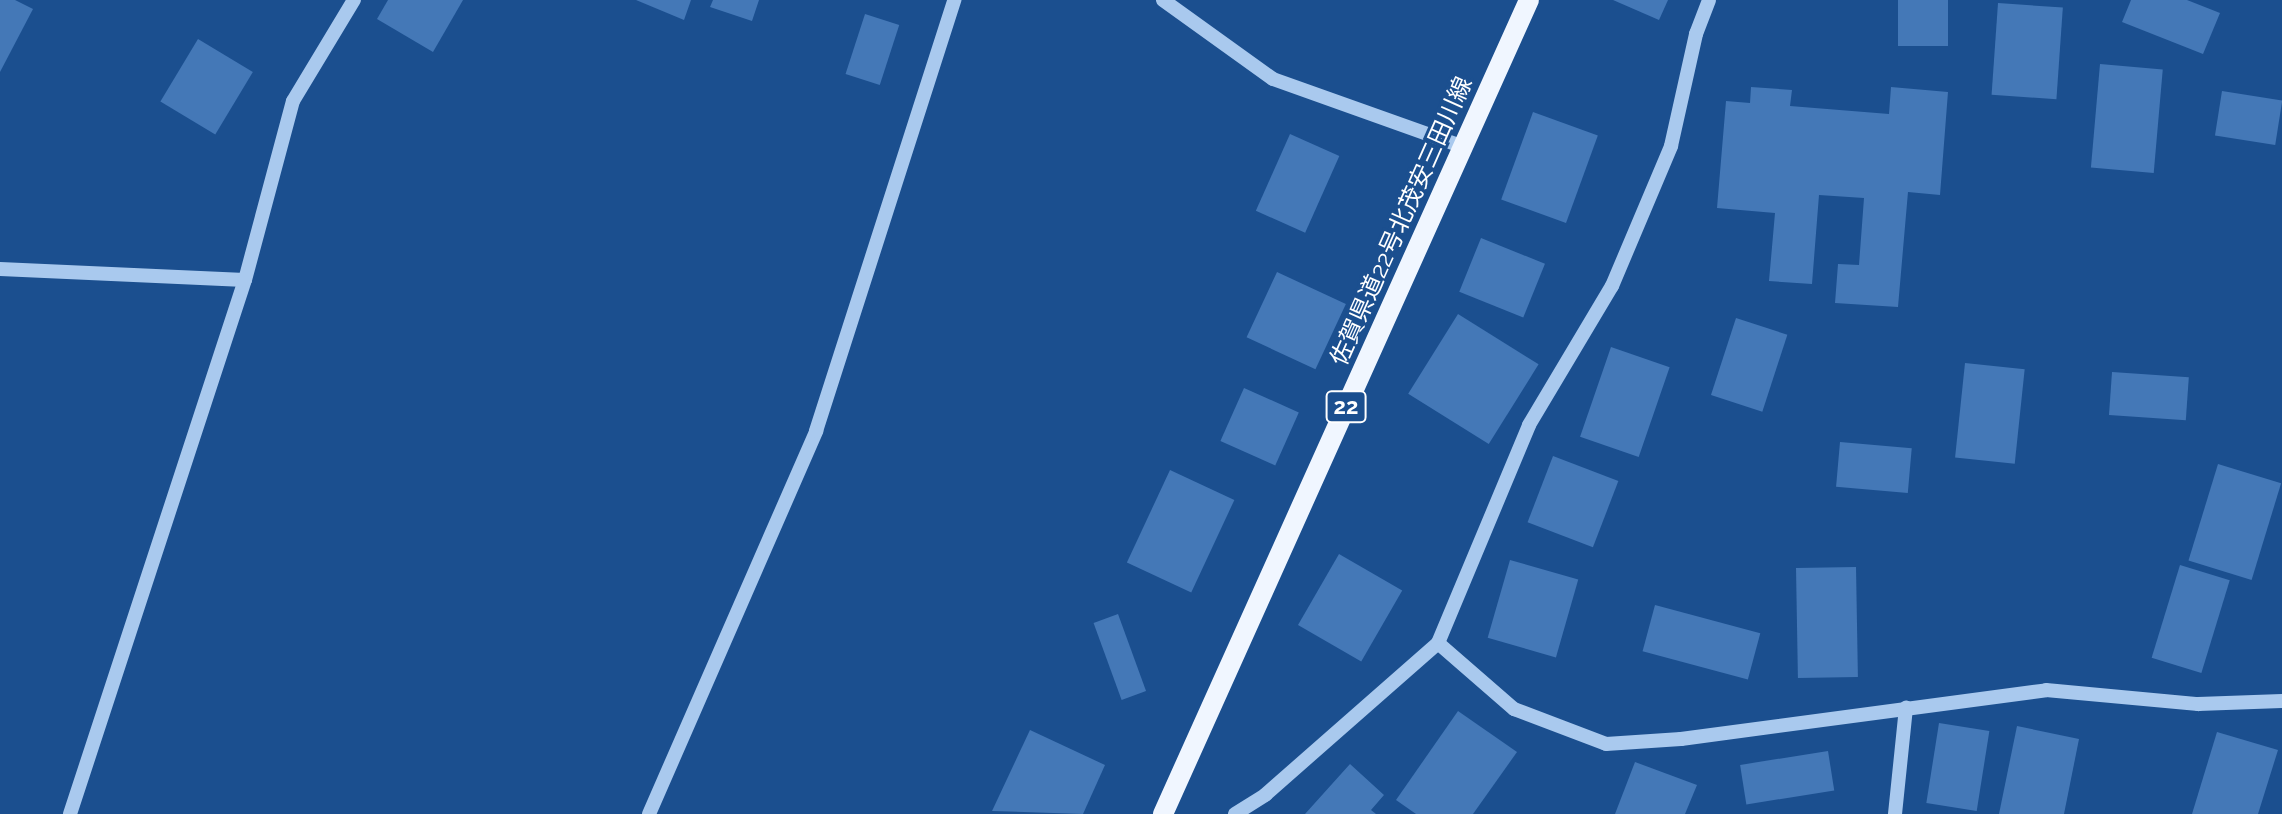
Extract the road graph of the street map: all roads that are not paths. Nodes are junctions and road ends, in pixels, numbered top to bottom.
1 (354, 0) edge
2 (954, 0) edge
3 (1163, 0) edge
4 (1529, 0) edge
5 (1709, 0) edge
6 (1461, 146) junction
7 (0, 269) edge
8 (245, 280) junction
9 (1438, 643) junction
10 (2282, 701) edge
11 (1906, 708) junction
12 (70, 814) edge
13 (649, 814) edge
14 (1163, 814) edge
15 (1235, 814) edge
16 (1895, 814) edge

1 - 8 street
2 - 13 street
3 - 6 street
4 - 6 main road, 佐賀県道22号北茂安三田川線 / 22
5 - 9 street
6 - 14 main road, 佐賀県道22号北茂安三田川線 / 22
7 - 8 street
8 - 12 street
9 - 11 street
9 - 15 street
10 - 11 street
11 - 16 street

